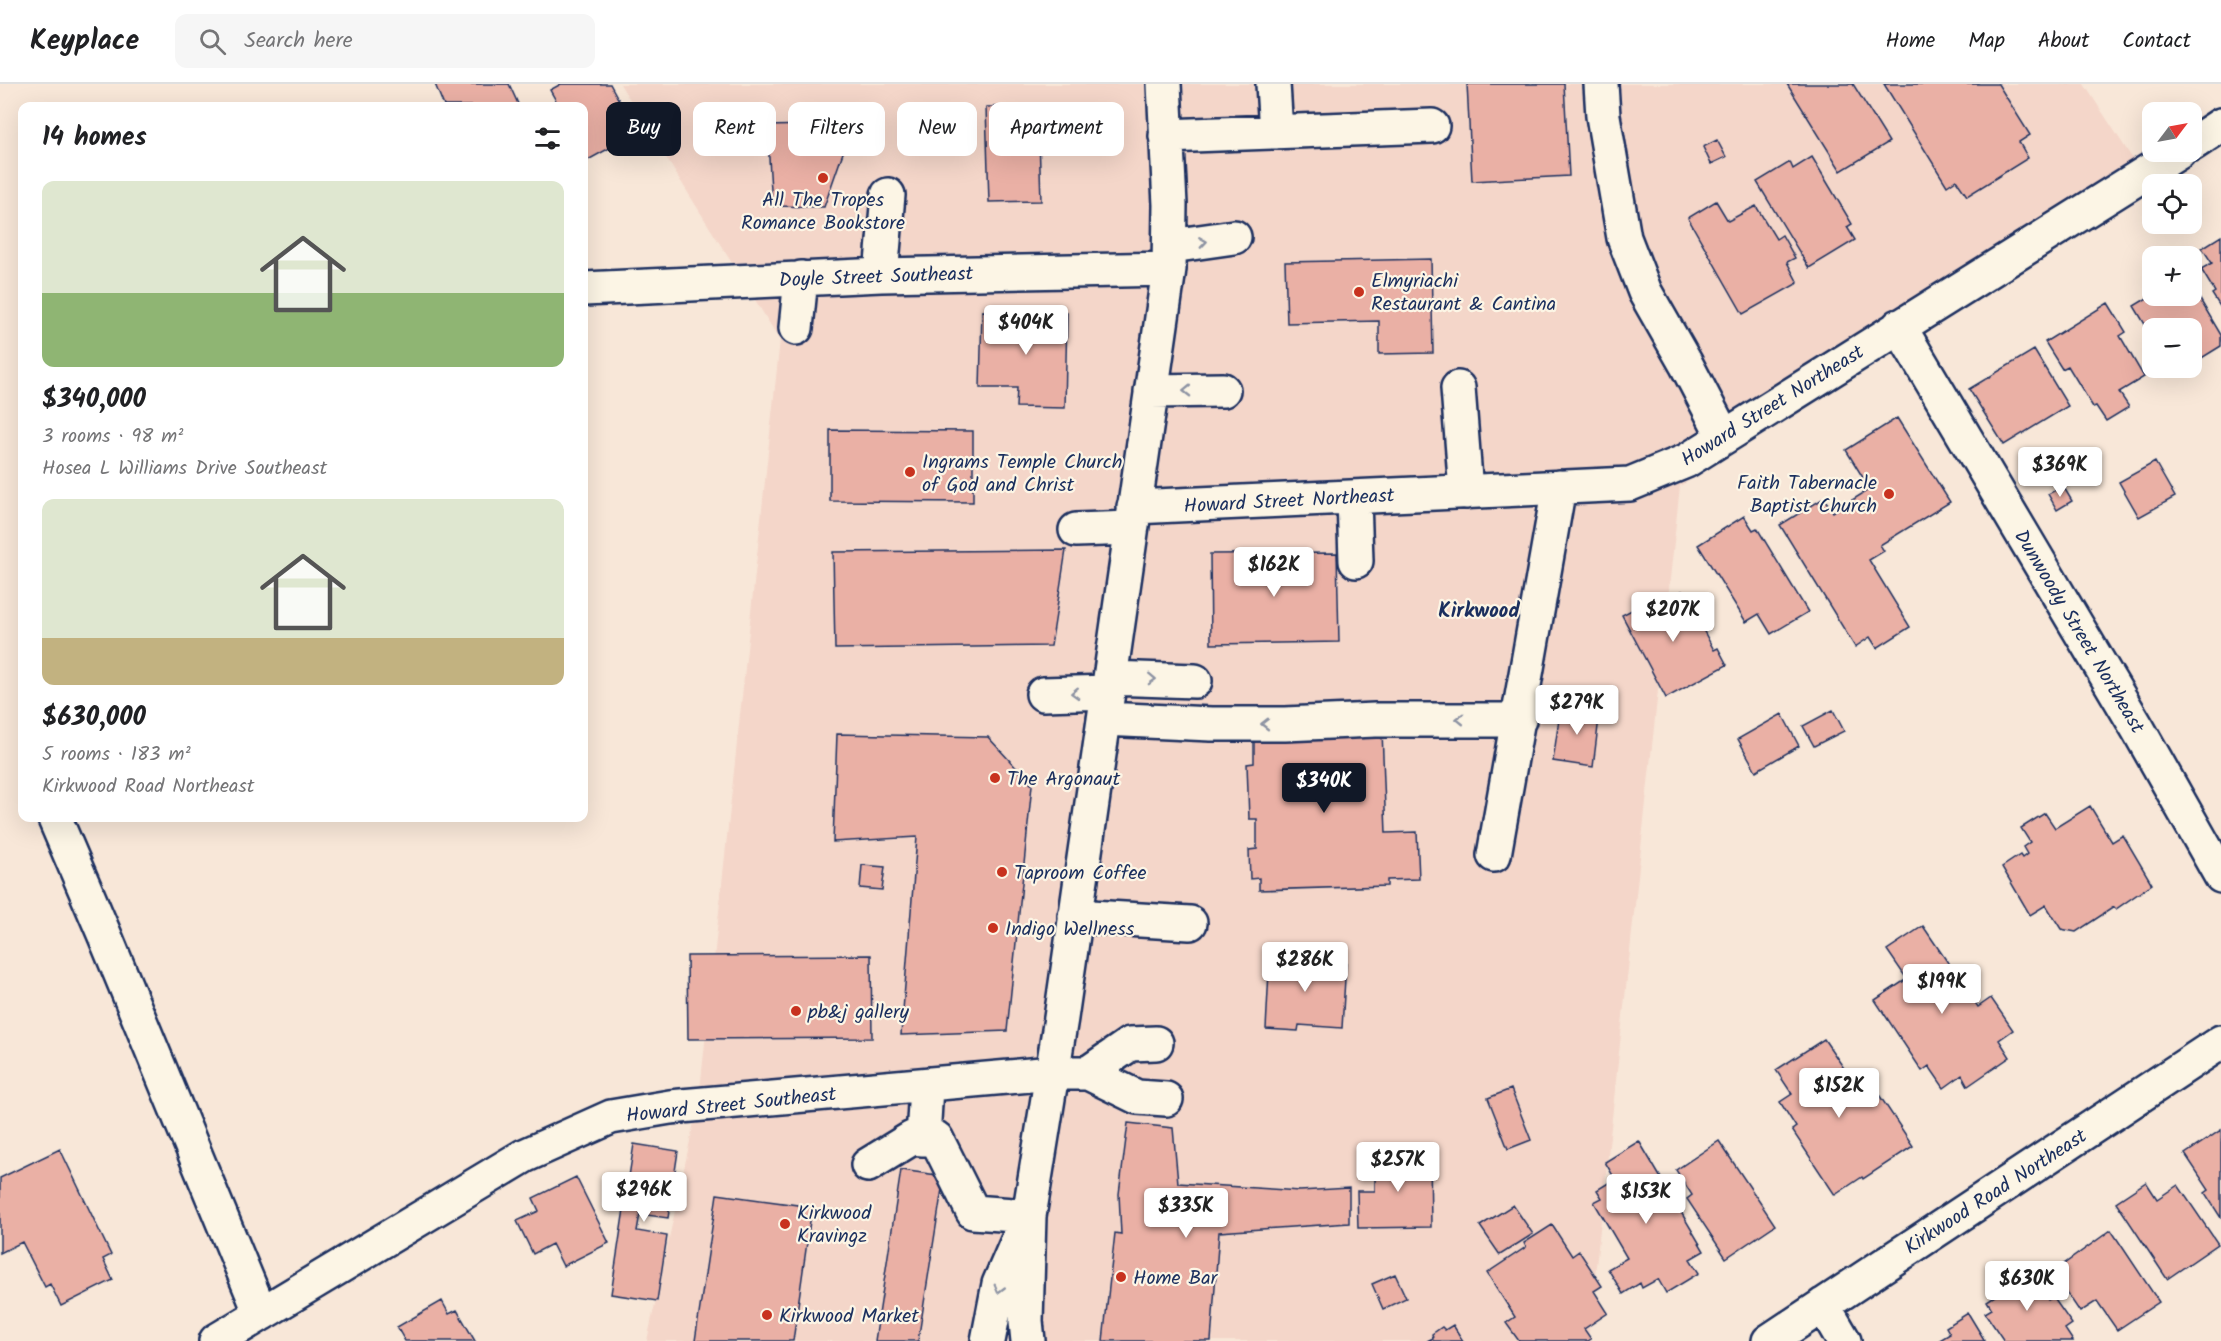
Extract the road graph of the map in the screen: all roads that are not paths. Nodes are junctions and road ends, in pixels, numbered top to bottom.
1 (1164, 84) edge
2 (1273, 84) edge
3 (1600, 84) edge
4 (2221, 125) edge
5 (1432, 126) dead end
6 (1276, 132) junction
7 (1166, 136) junction
8 (2202, 137) edge
9 (2163, 162) edge
10 (888, 195) dead end
11 (1234, 237) dead end
12 (1170, 258) junction
13 (882, 275) junction
14 (801, 278) junction
15 (588, 289) edge
16 (1899, 326) junction
17 (796, 328) dead end
18 (1458, 388) dead end
19 (1223, 390) dead end
20 (1151, 391) junction
21 (1724, 437) junction
22 (1559, 487) junction
23 (1466, 492) junction
24 (1354, 498) junction
25 (1133, 518) junction
26 (1076, 530) dead end
27 (1356, 561) dead end
28 (1195, 681) dead end
29 (1043, 694) dead end
30 (1107, 696) junction
31 (1519, 720) junction
32 (56, 822) edge
33 (1494, 855) dead end
34 (2221, 876) edge
35 (1075, 916) junction
36 (1190, 923) dead end
37 (2221, 1042) edge
38 (1156, 1043) dead end
39 (1053, 1073) junction
40 (1088, 1073) junction
41 (926, 1086) junction
42 (1166, 1099) dead end
43 (923, 1139) junction
44 (868, 1165) dead end
45 (1029, 1216) junction
46 (1822, 1305) junction
47 (261, 1314) junction
48 (216, 1341) edge
49 (988, 1341) edge
50 (1028, 1341) edge
51 (1768, 1341) edge
52 (1844, 1341) edge

1 - 7 street
2 - 6 street
3 - 21 street
4 - 8 street
5 - 6 street
6 - 7 street
7 - 12 street
9 - 16 street, Howard Street Northeast
10 - 13 street
12 -> 11 street, Doyle Street Southeast
12 - 13 street, Doyle Street Southeast
12 - 20 street
13 - 14 street, Doyle Street Southeast
14 - 15 street, Doyle Street Southeast
14 - 17 street
16 - 21 street, Howard Street Northeast
16 - 34 street, Dunwoody Street Northeast
18 - 23 street
19 -> 20 street
20 - 25 street
21 - 22 street, Howard Street Northeast
22 - 23 street, Howard Street Northeast
22 - 31 street
23 - 24 street, Howard Street Northeast
24 - 25 street, Howard Street Northeast
24 - 27 street
25 - 26 street, Howard Street Northeast
25 - 30 street
30 -> 28 street
30 -> 29 street
31 -> 30 street
30 - 35 street
31 - 33 street
32 - 47 street
35 - 36 street
35 - 39 street
37 - 46 street, Kirkwood Road Northeast
38 - 40 street
39 - 40 street, Howard Street Southeast
39 - 41 street, Howard Street Southeast
39 - 45 street
40 - 42 street
41 - 43 street
41 - 47 street, Howard Street Southeast
43 - 44 street
43 - 45 street
45 -> 49 street
45 - 50 street
46 - 51 street, Kirkwood Road Northeast
46 - 52 street
47 - 48 street, Howard Street Southeast

